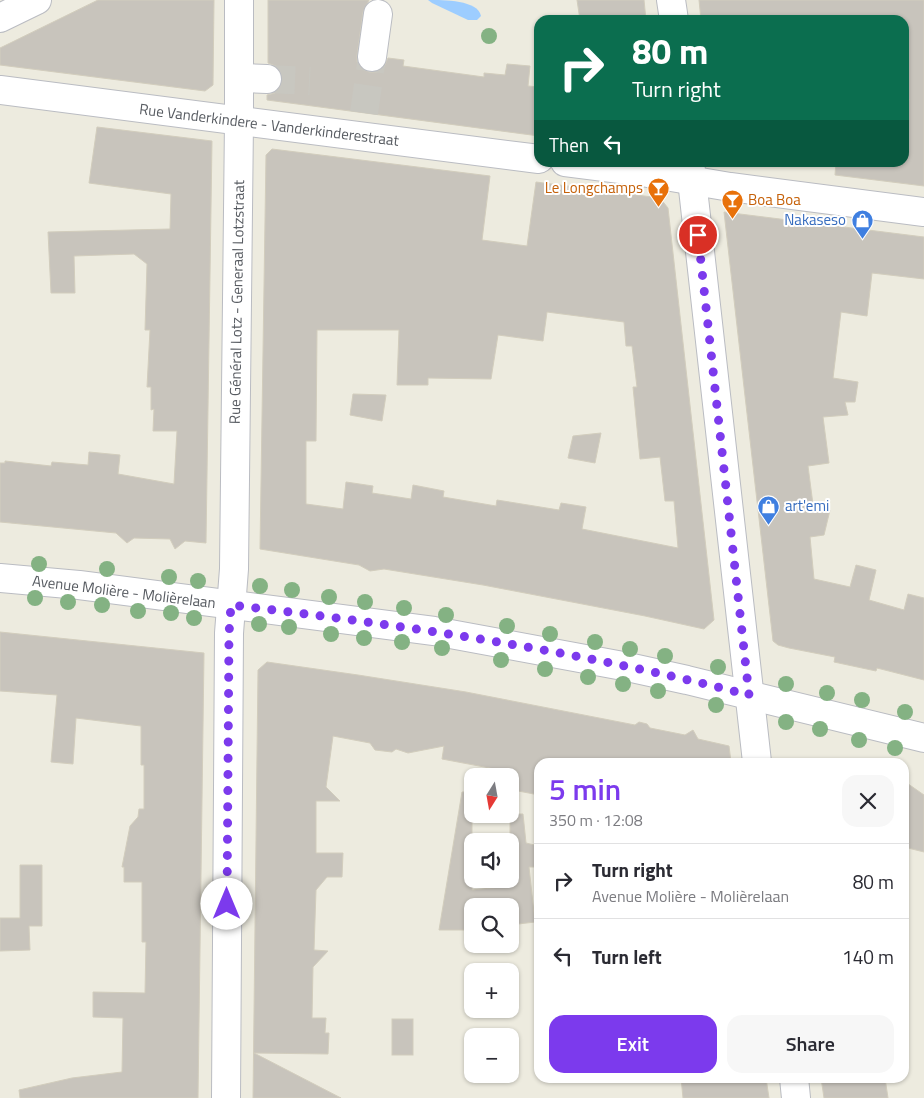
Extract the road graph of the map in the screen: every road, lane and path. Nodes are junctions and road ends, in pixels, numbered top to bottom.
1 (37, 0) edge
2 (239, 0) edge
3 (671, 0) edge
4 (378, 14) dead end
5 (673, 15) edge
6 (0, 18) edge
7 (372, 58) tunnel mouth
8 (239, 78) junction
9 (267, 79) tunnel mouth
10 (0, 90) edge
11 (239, 121) junction
12 (534, 158) edge
13 (628, 167) edge
14 (691, 172) edge
15 (924, 212) edge
16 (0, 578) edge
17 (231, 605) junction
18 (749, 695) junction
19 (924, 738) edge
20 (757, 758) edge
21 (794, 1083) edge
22 (226, 1098) edge
23 (796, 1098) edge

1 - 6 street
2 - 8 street, Rue Général Lotz - Generaal Lotzstraat
3 - 5 street
4 - 7 street
8 - 9 street
8 - 11 street, Rue Général Lotz - Generaal Lotzstraat
10 - 11 street, Rue Vanderkindere - Vanderkinderestraat
11 - 12 street, Rue Vanderkindere - Vanderkinderestraat
11 - 17 street, Rue Général Lotz - Generaal Lotzstraat
13 - 14 street
14 - 15 street
14 - 18 street
16 - 17 street, Avenue Molière - Molièrelaan
17 - 18 street, Avenue Molière - Molièrelaan
17 - 22 street, Rue Général Lotz - Generaal Lotzstraat
18 - 19 street, Avenue Molière - Molièrelaan
18 - 20 street
21 - 23 street

